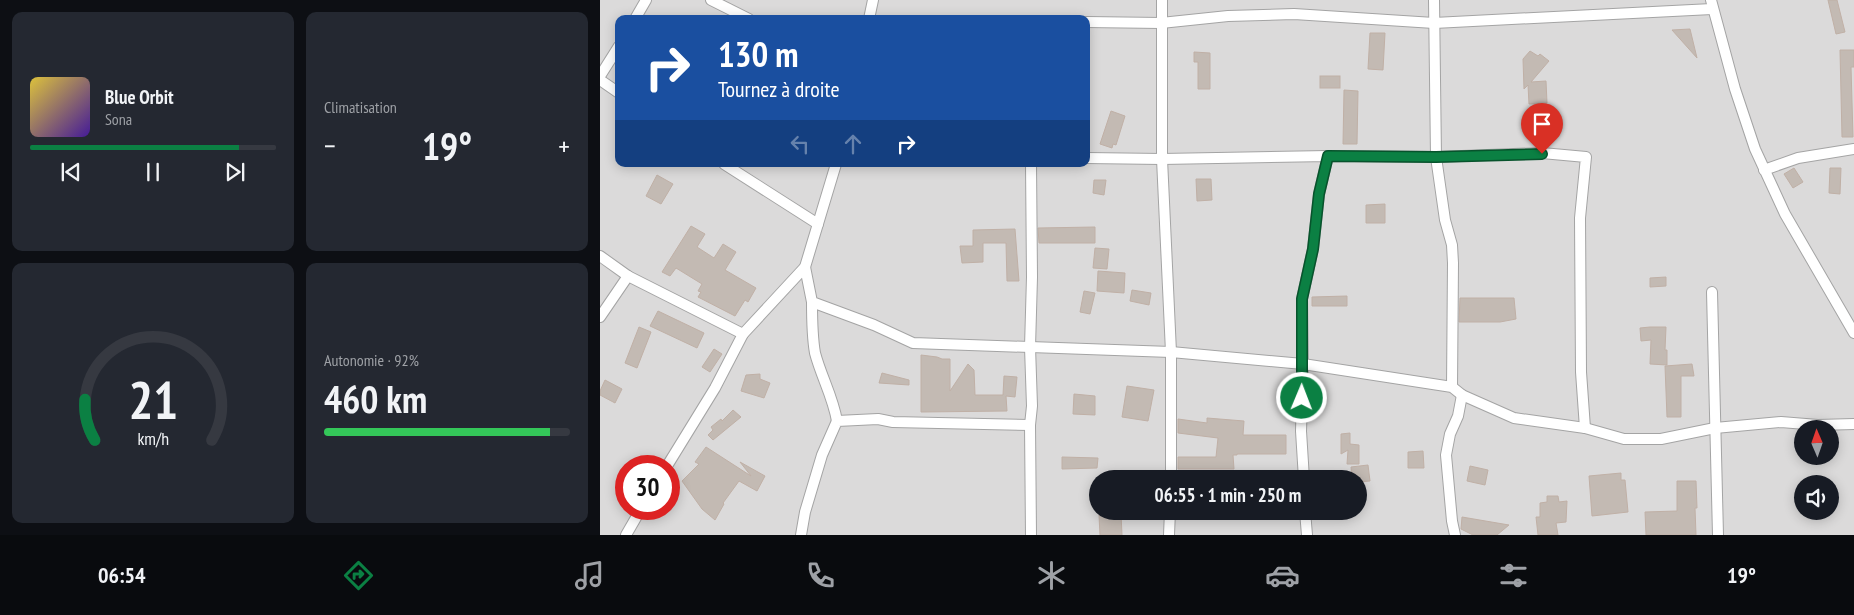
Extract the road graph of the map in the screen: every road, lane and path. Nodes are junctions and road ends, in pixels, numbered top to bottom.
1 (646, 0) edge
2 (711, 0) edge
3 (873, 0) edge
4 (1162, 0) edge
5 (1434, 0) edge
6 (1712, 5) edge
7 (637, 15) edge
8 (741, 15) edge
9 (870, 15) edge
10 (1090, 22) edge
11 (1162, 23) junction
12 (1434, 23) junction
13 (615, 53) edge
14 (600, 78) edge
15 (615, 91) edge
16 (1854, 148) edge
17 (1328, 156) junction
18 (1436, 157) junction
19 (1090, 158) edge
20 (1162, 159) junction
21 (729, 167) edge
22 (835, 167) edge
23 (1031, 167) edge
24 (1764, 170) junction
25 (818, 224) junction
26 (600, 256) edge
27 (805, 267) junction
28 (628, 276) junction
29 (1712, 292) dead end
30 (812, 302) junction
31 (600, 317) edge
32 (1854, 333) edge
33 (743, 334) junction
34 (1030, 347) junction
35 (1171, 352) junction
36 (1303, 364) junction
37 (1452, 387) junction
38 (1462, 395) junction
39 (836, 421) junction
40 (1854, 424) edge
41 (1030, 425) junction
42 (1585, 428) junction
43 (1716, 428) junction
44 (674, 455) edge
45 (1171, 470) edge
46 (1303, 470) edge
47 (635, 520) edge
48 (1170, 520) edge
49 (1306, 520) edge
50 (626, 535) edge
51 (801, 535) edge
52 (1031, 535) edge
53 (1169, 535) edge
54 (1307, 535) edge
55 (1455, 535) edge
56 (1718, 535) edge

1 - 7 street
2 - 8 street
3 - 9 street
4 - 11 street
5 - 12 street
6 - 12 street
6 - 24 street
10 - 11 street
11 - 12 street
11 - 20 street
12 - 18 street
13 - 14 street
14 - 15 street
16 - 24 street
17 - 18 street
17 - 20 street
17 - 36 street
18 - 37 street
18 - 42 street
19 - 20 street
20 - 35 street
21 - 25 street
22 - 25 street
23 - 34 street
24 - 32 street
25 - 27 street
26 - 28 street
27 - 30 street
27 - 33 street
28 - 31 street
28 - 33 street
29 - 43 street
30 - 34 street
30 - 39 street
33 - 44 street
34 - 35 street
34 - 41 street
35 - 36 street
35 - 45 street
36 - 37 street
36 - 46 street
37 - 38 street
38 - 42 street
38 - 55 street
39 - 41 street
39 - 51 street
40 - 43 street
41 - 52 street
42 - 43 street
43 - 56 street
47 - 50 street
48 - 53 street
49 - 54 street

